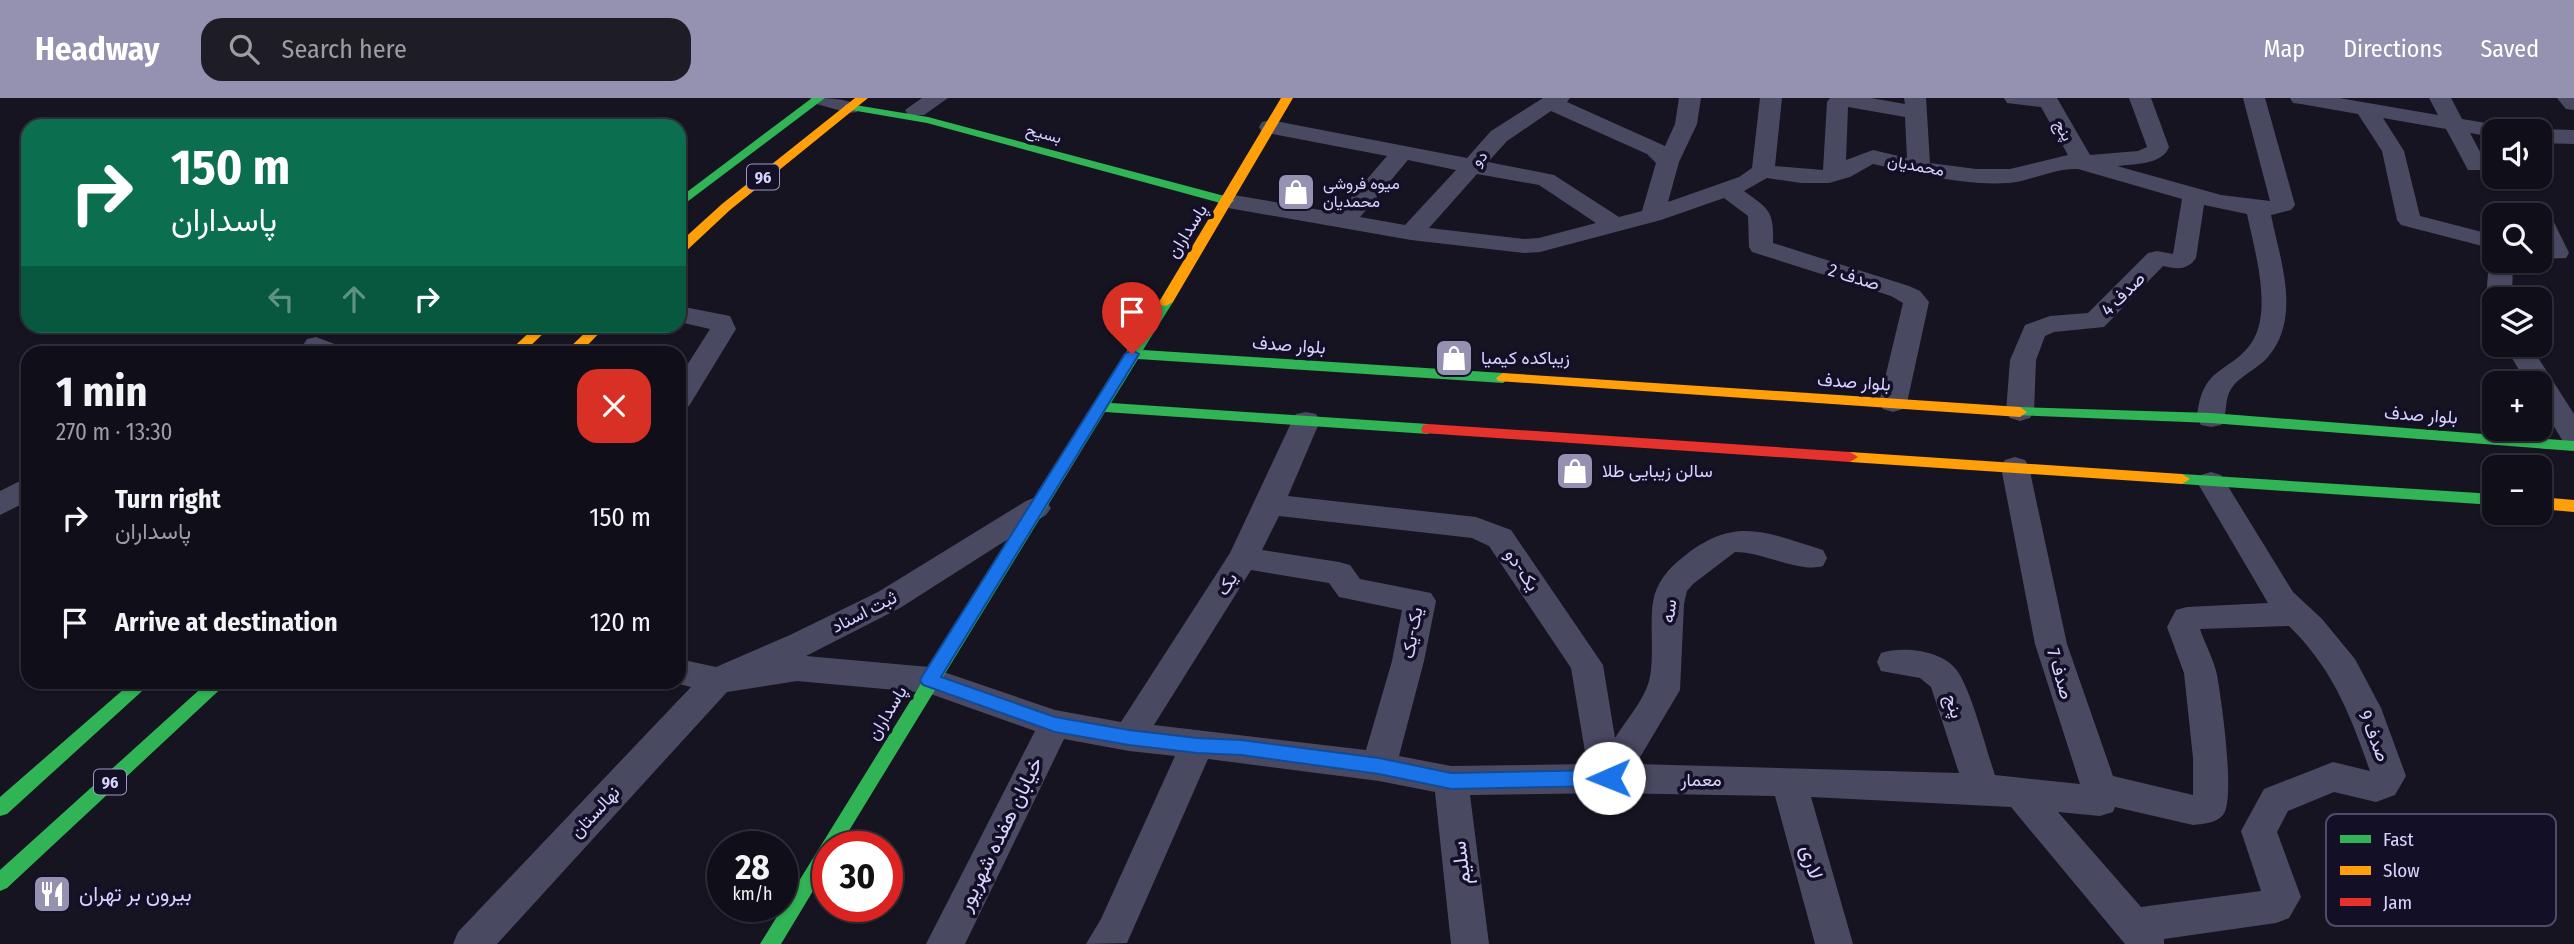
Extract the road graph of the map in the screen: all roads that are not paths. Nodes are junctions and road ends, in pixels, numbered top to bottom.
1 (820, 98) edge
2 (937, 98) edge
3 (1287, 98) edge
4 (1690, 98) edge
5 (1772, 98) edge
6 (2015, 98) edge
7 (2140, 98) edge
8 (2254, 98) edge
9 (2301, 98) edge
10 (2440, 98) edge
11 (2568, 98) edge
12 (1555, 100) edge
13 (2048, 100) edge
14 (856, 103) edge
15 (2574, 104) edge
16 (1915, 105) edge
17 (917, 109) edge
18 (2367, 111) junction
19 (2454, 125) junction
20 (1270, 127) junction
21 (2482, 129) edge
22 (2552, 137) edge
23 (2574, 138) edge
24 (1403, 152) junction
25 (1668, 162) junction
26 (2083, 162) junction
27 (2476, 165) dead end
28 (1471, 166) junction
29 (1919, 166) junction
30 (1763, 171) junction
31 (1835, 175) junction
32 (1728, 190) junction
33 (2194, 195) junction
34 (686, 199) edge
35 (1228, 201) junction
36 (2258, 209) junction
37 (1653, 215) junction
38 (1344, 221) junction
39 (1614, 224) junction
40 (1411, 233) junction
41 (2552, 236) edge
42 (2482, 239) edge
43 (686, 244) edge
44 (2552, 253) edge
45 (686, 316) edge
46 (536, 333) edge
47 (592, 333) edge
48 (522, 346) edge
49 (578, 346) edge
50 (1132, 354) junction
51 (2525, 357) edge
52 (1257, 362) junction
53 (1218, 373) dead end
54 (686, 389) edge
55 (1893, 403) junction
56 (1100, 407) junction
57 (2020, 411) junction
58 (2211, 418) junction
59 (1306, 421) junction
60 (2574, 436) edge
61 (2574, 446) edge
62 (2015, 467) junction
63 (2211, 482) junction
64 (21, 492) edge
65 (2482, 499) edge
66 (1270, 504) junction
67 (0, 505) edge
68 (2552, 506) edge
69 (1037, 508) junction
70 (2573, 510) edge
71 (1243, 558) junction
72 (1812, 558) dead end
73 (2296, 614) junction
74 (1893, 662) dead end
75 (686, 673) edge
76 (718, 680) junction
77 (929, 680) junction
78 (136, 689) edge
79 (212, 689) edge
80 (1055, 724) junction
81 (1129, 737) junction
82 (1197, 746) junction
83 (1379, 766) junction
84 (1609, 778) junction
85 (1451, 781) junction
86 (1788, 781) junction
87 (2099, 788) junction
88 (1982, 789) junction
89 (2022, 795) junction
90 (0, 807) edge
91 (838, 831) edge
92 (812, 874) edge
93 (0, 882) edge
94 (2140, 935) edge
95 (472, 944) edge
96 (770, 944) edge
97 (945, 944) edge
98 (1105, 944) edge
99 (1471, 944) edge
100 (1834, 944) edge

1 - 14 street
1 - 34 main road, 96
2 - 17 street
3 - 20 main road, پاسداران
4 - 25 street
5 - 30 street
6 - 13 street
7 - 26 street
8 - 36 street
9 - 18 street
10 - 19 street
11 - 15 street
12 - 25 street
12 - 28 street, دو
13 - 26 street, پنج
14 - 17 main road, بسیح
14 - 43 main road, 96
16 - 29 street
16 - 31 street
17 - 35 main road, بسیح
18 - 19 street
18 - 42 street
19 - 21 street
19 - 27 street
20 - 24 street
20 - 35 main road, پاسداران
22 - 23 street
24 - 28 street
24 - 38 street
25 - 37 street
26 - 29 street, محمدیان
26 - 33 street, محمدیان
28 - 39 street
28 - 40 street, دو
29 - 31 street, محمدیان
30 - 31 street, محمدیان
30 - 32 street
32 - 37 street
32 - 55 street, صدف 2
33 - 36 street, محمدیان
33 - 57 street, صدف 4
35 - 38 street
35 - 50 main road, پاسداران
36 - 58 street
37 - 39 street
38 - 40 street
39 - 40 street
41 - 44 street
45 - 54 street
46 - 48 main road
47 - 49 main road
50 - 52 main road, بلوار صدف
50 - 56 main road, پاسداران
51 - 60 street
52 - 53 main road
52 - 55 main road, بلوار صدف
55 - 57 main road, بلوار صدف
56 - 59 main road
56 - 69 main road, پاسداران
57 - 58 main road, بلوار صدف
58 - 61 main road, بلوار صدف
59 - 62 main road
59 - 66 street, یک
62 - 63 main road
62 - 87 street, صدف 7
63 - 65 main road
63 - 73 street, صدف 9
64 - 67 street
66 - 71 street, یک
66 - 84 street, یک-دو
68 - 70 main road
69 - 76 street, ثبت اسناد
69 - 77 main road, پاسداران
71 - 81 street, یک
71 - 83 street, یک-یک
72 - 84 street, سه
73 - 87 street
73 - 94 street, صدف 9
74 - 88 street, پنج
75 - 76 street
76 - 77 street, معمار
76 - 95 street, نهالستان
77 - 80 street, معمار
77 - 91 main road, پاسداران
78 - 90 main road
79 - 93 main road, 96
80 - 81 street, معمار
80 - 97 street, خیابان هفده شهریور
81 - 82 street, معمار
82 - 83 street, معمار
82 - 98 street
83 - 85 street, معمار
84 - 85 street, معمار
84 - 86 street, معمار
85 - 99 street, سلیم
86 - 88 street, معمار
86 - 100 street, لاری
87 - 89 street
88 - 89 street, معمار
89 - 94 street
92 - 96 main road, پاسداران

